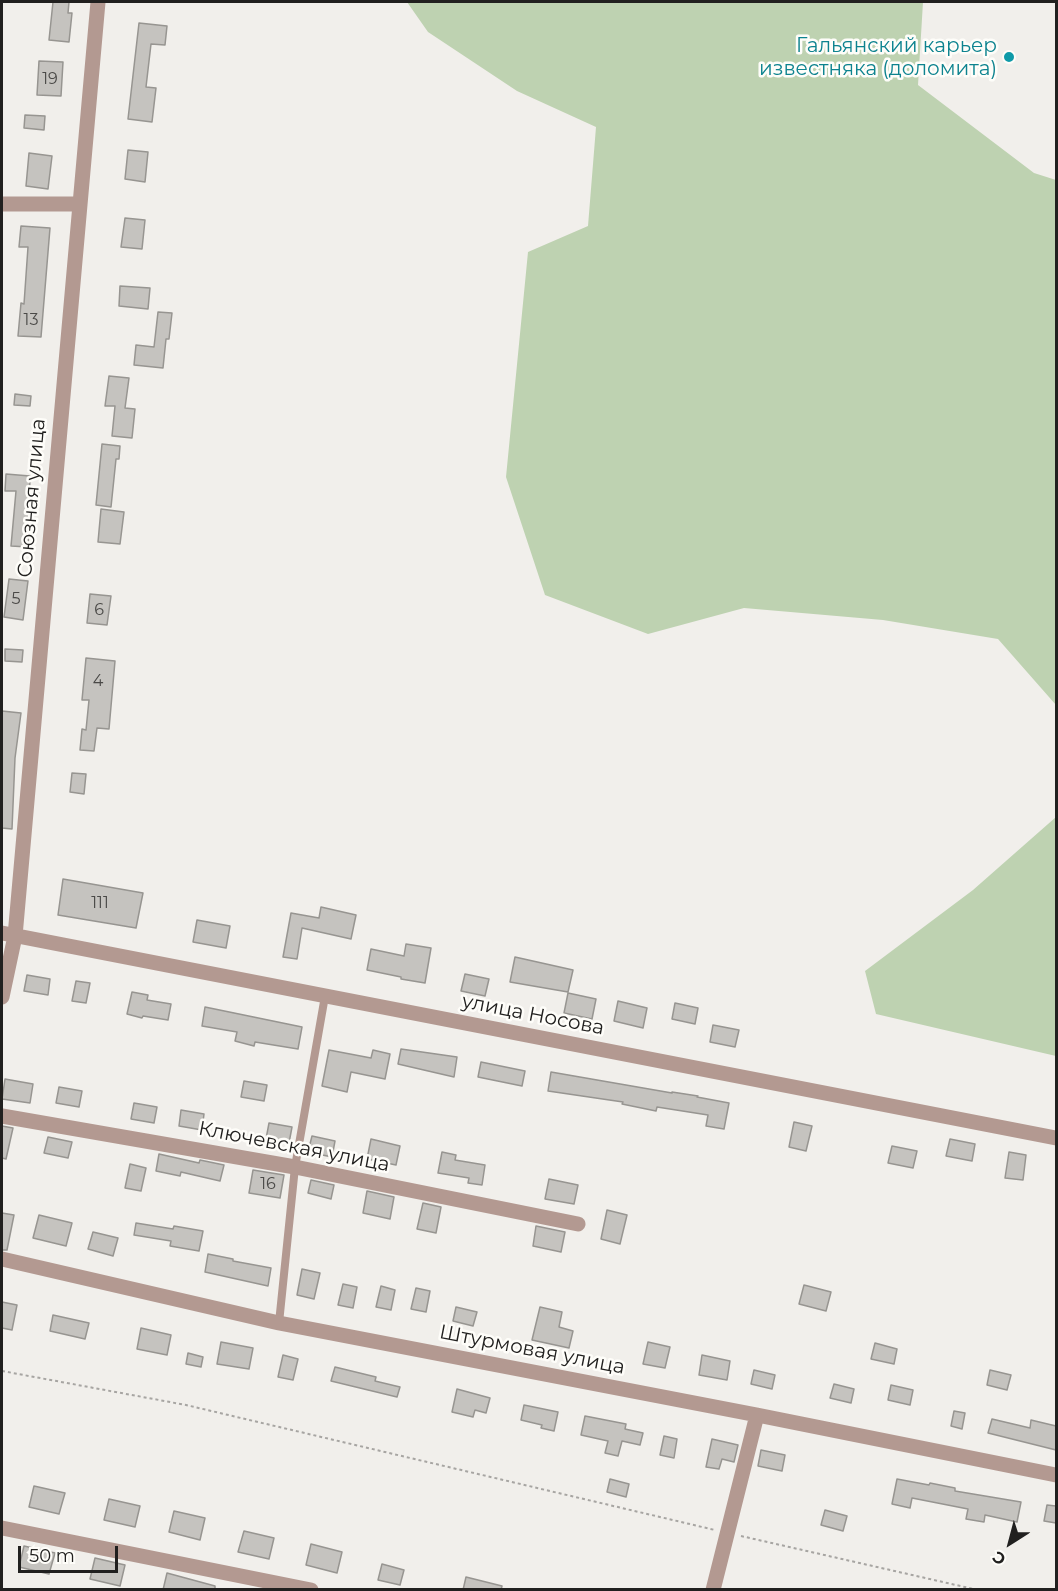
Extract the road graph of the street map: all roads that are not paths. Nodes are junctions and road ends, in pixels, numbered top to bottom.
1 (98, 2) edge
2 (2, 204) edge
3 (79, 204) junction
4 (8, 934) edge
5 (325, 996) junction
6 (2, 997) edge
7 (2, 1116) edge
8 (1056, 1138) edge
9 (295, 1167) junction
10 (578, 1224) dead end
11 (2, 1259) edge
12 (279, 1323) junction
13 (757, 1415) junction
14 (1056, 1475) edge
15 (2, 1528) edge
16 (311, 1590) edge
17 (714, 1590) edge

1 - 3 street, Союзная улица
2 - 3 street
3 - 4 street, Союзная улица
4 - 5 street, улица Носова
4 - 6 street, Союзная улица
5 - 8 street, улица Носова
5 - 9 lane
7 - 9 street, Ключевская улица
9 - 10 street, Ключевская улица
9 - 12 lane
11 - 12 street, Штурмовая улица
12 - 13 street, Штурмовая улица
13 - 14 street, Штурмовая улица
13 - 17 street
15 - 16 street

